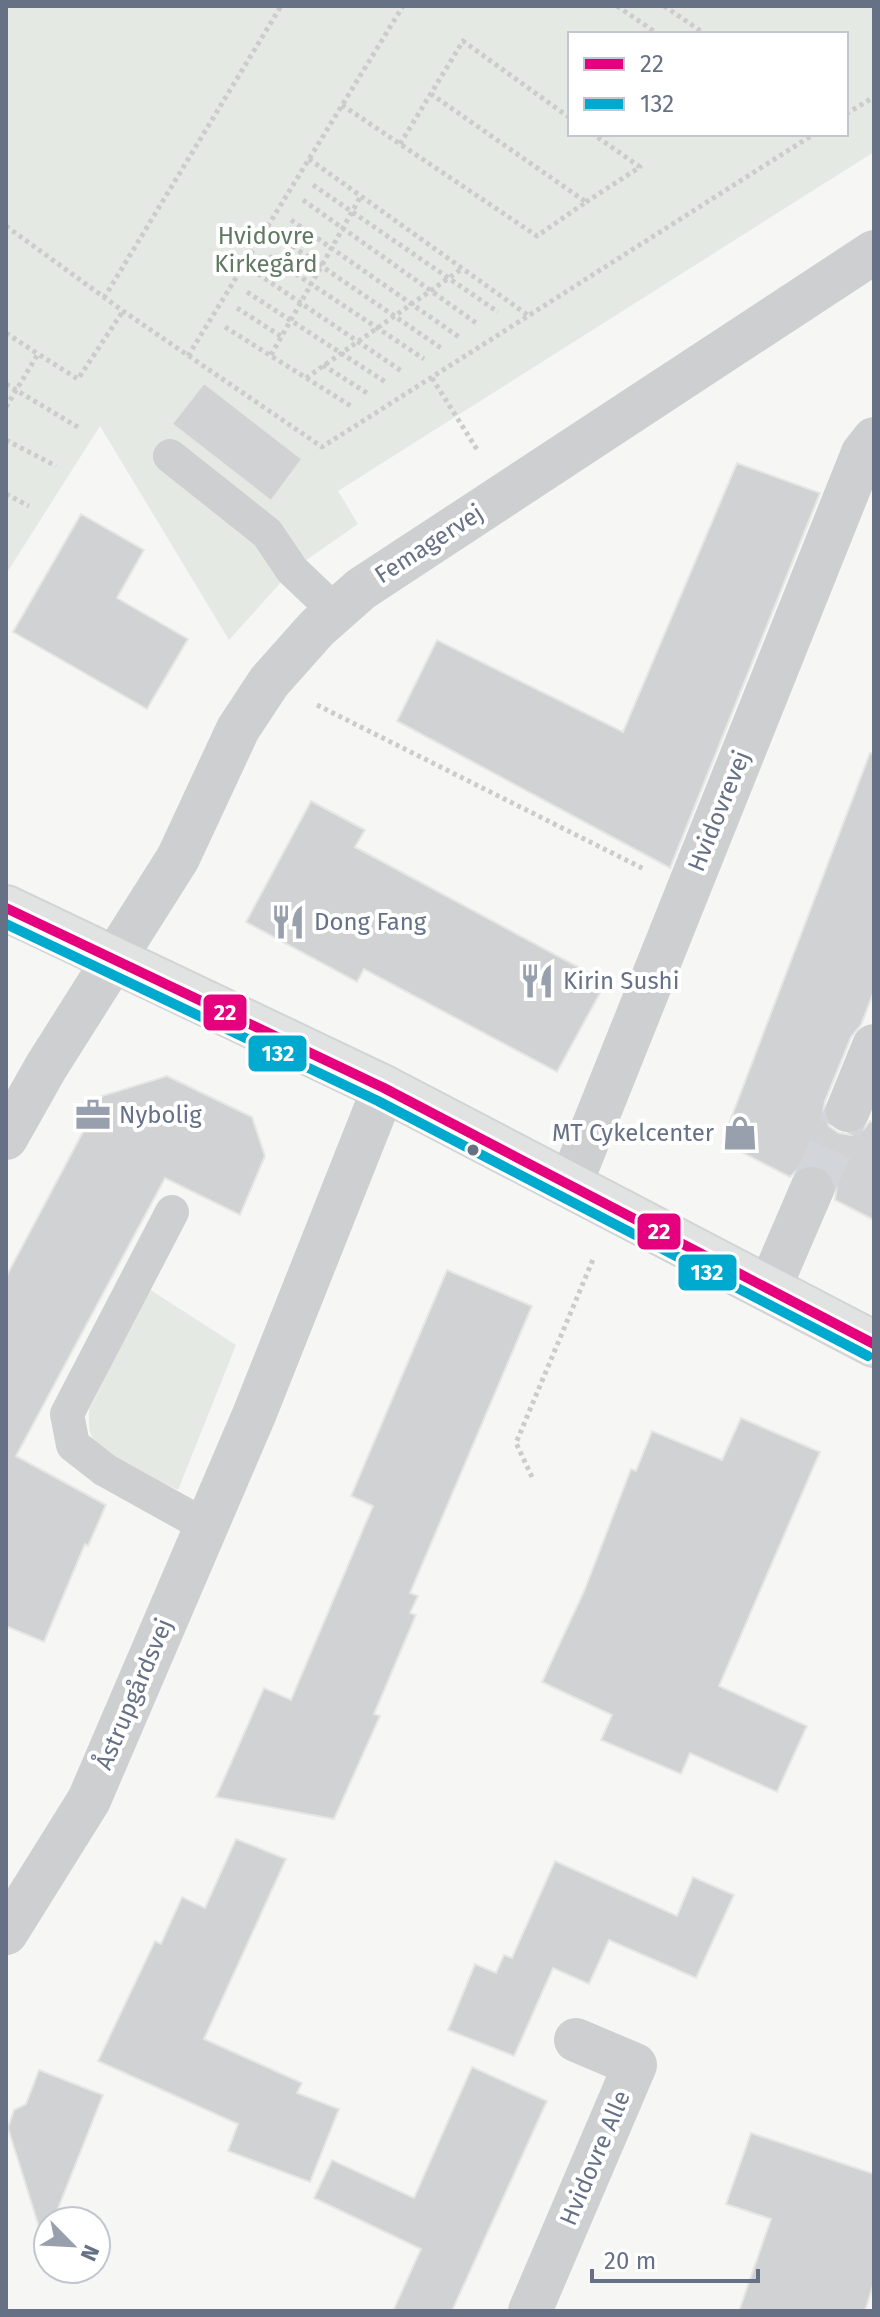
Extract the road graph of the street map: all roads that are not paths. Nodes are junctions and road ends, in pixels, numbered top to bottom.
1 (874, 252) edge
2 (874, 439) edge
3 (170, 456) dead end
4 (335, 611) junction
5 (6, 908) edge
6 (113, 959) junction
7 (874, 1046) edge
8 (384, 1088) junction
9 (848, 1110) tunnel mouth
10 (6, 1138) edge
11 (570, 1185) junction
12 (812, 1189) tunnel mouth
13 (171, 1236) dead end
14 (769, 1289) junction
15 (874, 1344) edge
16 (206, 1526) junction
17 (6, 1933) edge
18 (576, 2040) dead end
19 (530, 2311) edge

1 - 4 street, Femagervej
2 - 11 street, Hvidovrevej
3 - 4 lane
4 - 6 street, Femagervej
5 - 6 street
6 - 8 street
6 - 10 street, Femagervej
7 - 9 street
8 - 11 street
8 - 16 street, Åstrupgårdsvej
11 - 14 street
12 - 14 street
13 - 16 lane
14 - 15 street
16 - 17 street, Åstrupgårdsvej
18 - 19 street, Hvidovre Alle

